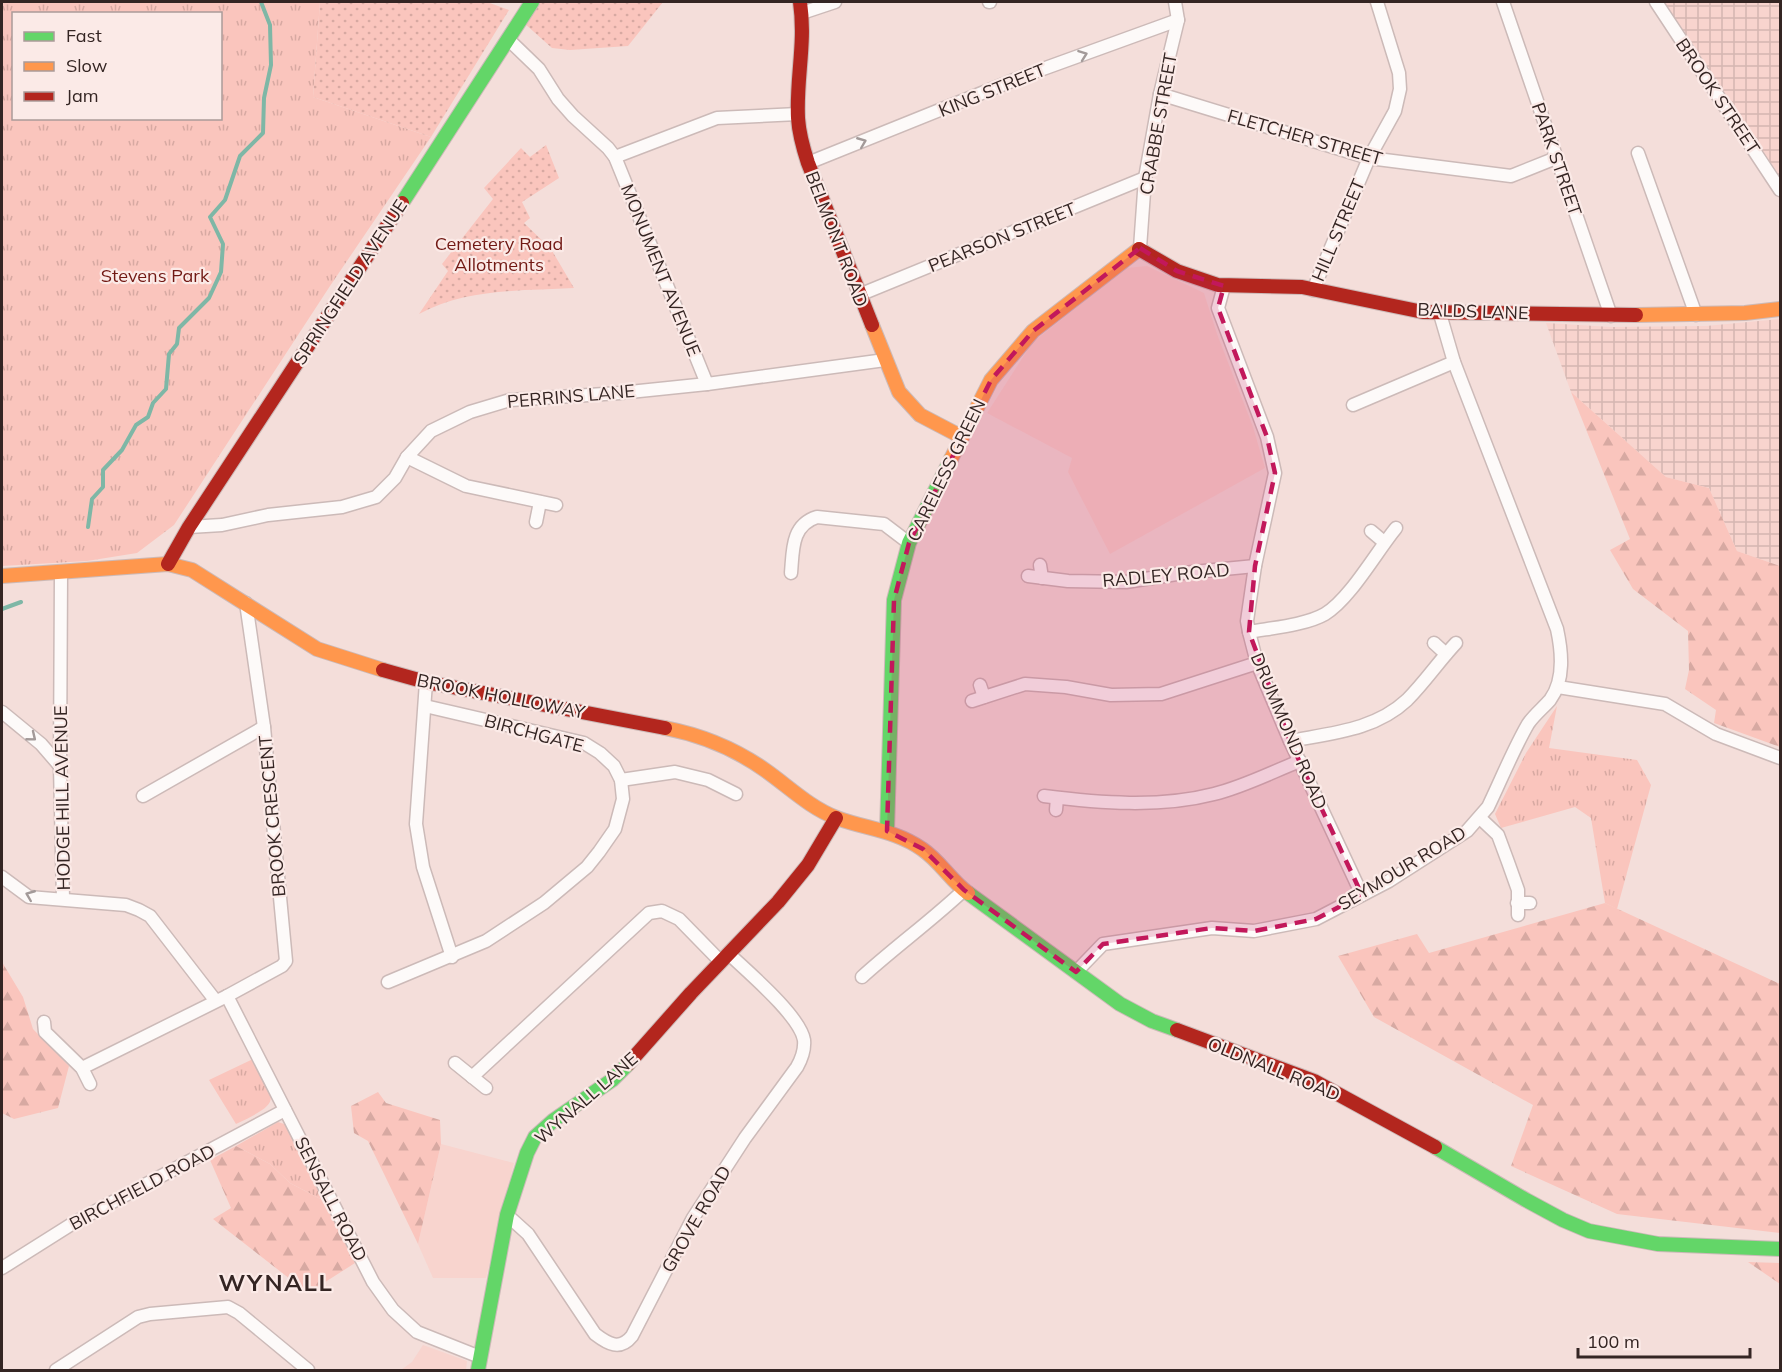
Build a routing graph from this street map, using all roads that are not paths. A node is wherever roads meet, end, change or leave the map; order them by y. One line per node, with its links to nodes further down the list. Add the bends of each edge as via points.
1 (532, 2): 9 (street, SPRINGFIELD AVENUE)
2 (835, 2): 7 (street)
3 (1175, 2): 8 (street, CRABBE STREET)
4 (1377, 2): 14 (street, HILL STREET, via 1394,51 1400,89 1395,111)
5 (1503, 2): 15 (street, PARK STREET)
6 (1656, 2): 18 (street, BROOK STREET)
7 (801, 7): 11 (street, BELMONT ROAD, via 804,50)
8 (1178, 20): 10 (street, CRABBE STREET); 16 (street, KING STREET, one-way to 8, via 1029,74)
9 (509, 40): 13 (street, MONUMENT AVENUE, via 539,69 573,116); 36 (street, SPRINGFIELD AVENUE)
10 (1160, 94): 14 (street, FLETCHER STREET); 17 (street, CRABBE STREET)
11 (798, 114): 13 (street, via 717,118); 16 (street, BELMONT ROAD)
12 (1638, 153): 25 (street)
13 (615, 157): 29 (street, MONUMENT AVENUE)
14 (1369, 158): 15 (street, FLETCHER STREET, via 1511,176); 21 (street, HILL STREET)
15 (1556, 158): 26 (street, PARK STREET)
16 (808, 163): 22 (street, BELMONT ROAD)
17 (1145, 178): 19 (street, CRABBE STREET); 22 (street, PEARSON STREET)
18 (1780, 189)
19 (1140, 248): 20 (street, BALDS LANE, via 1177,271); 31 (street, CARELESS GREEN, via 1033,331 991,380)
20 (1224, 286): 21 (street, BALDS LANE); 42 (street, DRUMMOND ROAD, via 1218,308 1267,437 1275,473)
21 (1313, 290): 24 (street, BALDS LANE)
22 (859, 295): 27 (street, BELMONT ROAD)
23 (1780, 309): 25 (street, BALDS LANE)
24 (1440, 314): 26 (street, BALDS LANE); 28 (street)
25 (1696, 315): 26 (street, BALDS LANE)
26 (1611, 316)
27 (885, 360): 29 (street, PERRINS LANE); 31 (street, BELMONT ROAD, via 899,392 914,410)
28 (1455, 362): 30 (street); 54 (street, via 1557,629 1561,656)
29 (707, 384): 32 (street, PERRINS LANE, via 497,403 431,431)
30 (1353, 405)
31 (963, 437): 40 (street, CARELESS GREEN)
32 (407, 458): 33 (street, via 466,486); 36 (street, PERRINS LANE, via 395,478 376,497 342,507)
33 (540, 502): 34 (street); 35 (street)
34 (556, 505)
35 (536, 522)
36 (189, 527): 41 (street, SPRINGFIELD AVENUE)
37 (1396, 528): 39 (street)
38 (1371, 531): 39 (street)
39 (1384, 542): 48 (street, via 1333,608 1313,619)
40 (909, 543): 44 (street, via 884,524 810,519 796,532); 69 (street, CARELESS GREEN, via 894,600)
41 (168, 564): 43 (street); 47 (street, BROOK HOLLOWAY, via 192,570)
42 (1255, 566): 46 (street, RADLEY ROAD, via 1126,582 1068,581 1041,572); 48 (street, DRUMMOND ROAD, via 1247,621)
43 (61, 573): 45 (street); 62 (street, HODGE HILL AVENUE)
44 (791, 573)
45 (2, 576)
46 (1028, 576)
47 (246, 603): 53 (street, BROOK HOLLOWAY, via 317,649); 58 (street, BROOK CRESCENT)
48 (1249, 633): 52 (street, DRUMMOND ROAD)
49 (1434, 643): 51 (street)
50 (1456, 643): 51 (street)
51 (1446, 654): 59 (street, via 1406,701 1379,720 1350,730)
52 (1257, 663): 55 (street, via 1161,694 1111,695 1025,684 982,691); 59 (street, DRUMMOND ROAD)
53 (426, 682): 56 (street); 67 (street, BROOK HOLLOWAY, via 686,732 720,743)
54 (1558, 687): 60 (street, via 1665,704 1716,734); 68 (street, SEYMOUR ROAD, via 1529,723)
55 (972, 701)
56 (425, 706): 63 (street, BIRCHGATE, via 584,743 614,766); 75 (street, via 416,824 423,867)
57 (2, 712): 62 (street, one-way to 62, via 41,744)
58 (264, 727): 65 (street, via 153,784); 80 (street, BROOK CRESCENT, via 285,961)
59 (1290, 741): 61 (street, DRUMMOND ROAD)
60 (1780, 758)
61 (1300, 761): 66 (street, via 1215,794 1169,802); 72 (street, DRUMMOND ROAD)
62 (60, 766): 73 (street, HODGE HILL AVENUE)
63 (621, 780): 64 (street, via 675,772 708,780); 75 (street, via 622,799 615,829 587,867 534,909 486,941)
64 (736, 794)
65 (143, 796)
66 (1053, 801)
67 (836, 818): 69 (street, OLDNALL ROAD); 76 (street, WYNALL LANE, via 808,865)
68 (1480, 818): 72 (street, SEYMOUR ROAD, via 1467,831); 74 (street, via 1498,836)
69 (887, 831): 71 (street, OLDNALL ROAD, via 923,849)
70 (2, 877): 73 (street, one-way to 70, via 29,897)
71 (964, 890): 77 (street, OLDNALL ROAD); 78 (street, via 891,950)
72 (1362, 895): 77 (street, SEYMOUR ROAD, via 1316,919 1254,931 1212,928 1103,944)
73 (63, 899): 80 (street, HODGE HILL AVENUE, via 126,905 150,916)
74 (1522, 907)
75 (452, 957): 79 (street)
76 (725, 958): 84 (street, GROVE ROAD, via 679,919 662,911 649,913); 88 (street, WYNALL LANE, via 612,1080 536,1137); 88 (street, GROVE ROAD, via 795,1020 804,1038 802,1057 693,1218 627,1342 614,1345 595,1334 528,1234)
77 (1076, 972): 89 (street, OLDNALL ROAD, via 1120,1004 1152,1021 1314,1081 1589,1232 1658,1244)
78 (869, 974)
79 (388, 982)
80 (221, 998): 83 (street); 87 (street, SENSALL ROAD)
81 (44, 1022): 83 (street, via 45,1032)
82 (455, 1063): 84 (street)
83 (82, 1068): 85 (street)
84 (472, 1077): 86 (street)
85 (90, 1084)
86 (486, 1088)
87 (285, 1110): 90 (street, BIRCHFIELD ROAD, via 75,1222); 91 (street, SENSALL ROAD, via 373,1282 393,1310 417,1332)
88 (507, 1215): 91 (street, WYNALL LANE)
89 (1780, 1249)
90 (2, 1268)
91 (479, 1364)
92 (56, 1371): 93 (street, via 138,1317 228,1307)
93 (308, 1371)

